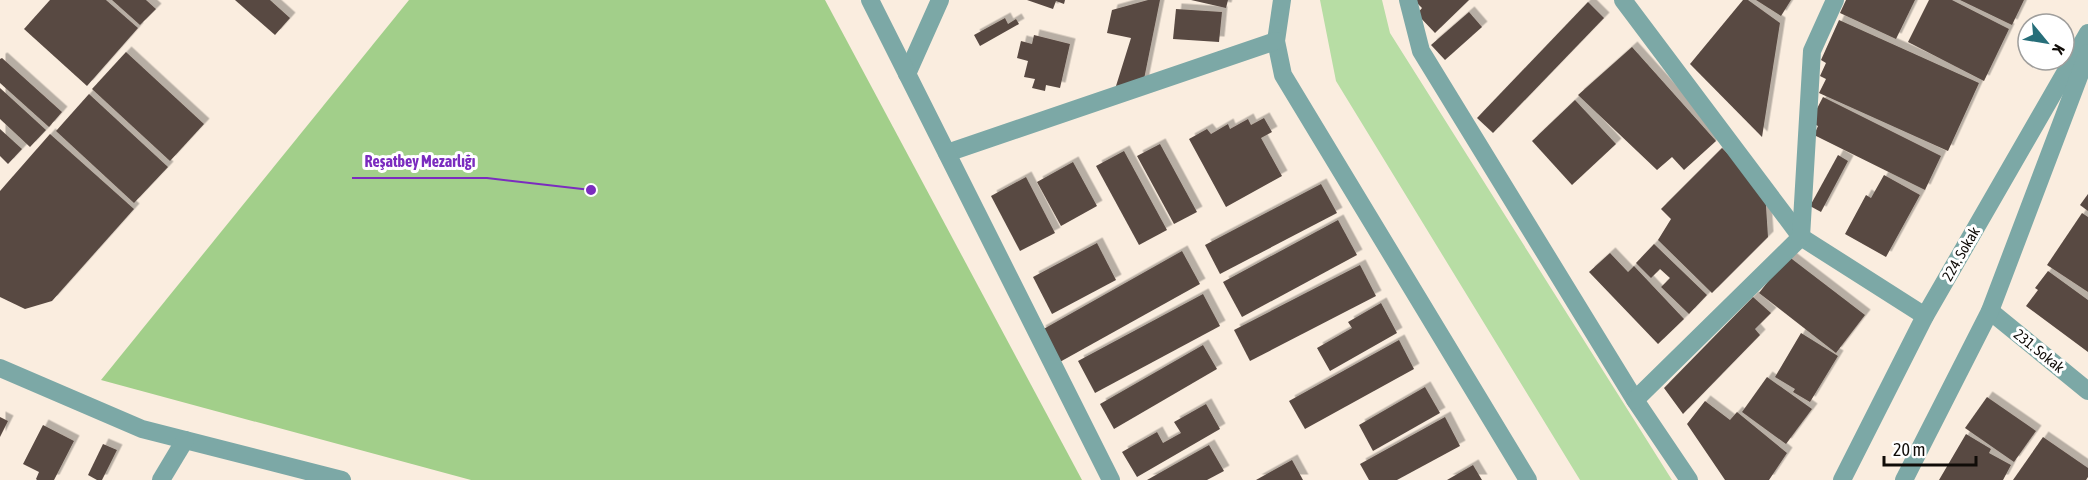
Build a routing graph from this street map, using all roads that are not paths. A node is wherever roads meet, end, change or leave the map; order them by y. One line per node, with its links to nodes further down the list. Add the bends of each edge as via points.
1 (870, 0): 10 (street)
2 (940, 0): 10 (street)
3 (1282, 0): 8 (street)
4 (1408, 0): 17 (street, via 1421,51)
5 (1623, 0): 12 (street)
6 (1835, 0): 12 (street, via 1812,51)
7 (2088, 33): 14 (street, 224. Sokak)
8 (1276, 41): 11 (street); 22 (street, via 1283,75)
9 (2088, 52): 13 (street)
10 (907, 74): 11 (street)
11 (947, 153): 21 (street)
12 (1802, 237): 14 (street); 17 (street)
13 (1990, 311): 16 (street, 231. Sokak); 25 (street)
14 (1925, 316): 24 (street, 224. Sokak)
15 (0, 368): 18 (street, via 142,429)
16 (2088, 391)
17 (1635, 400): 23 (street)
18 (185, 440): 19 (street); 20 (street)
19 (161, 480)
20 (342, 480)
21 (1110, 480)
22 (1528, 480)
23 (1689, 480)
24 (1842, 480)
25 (1904, 480)

